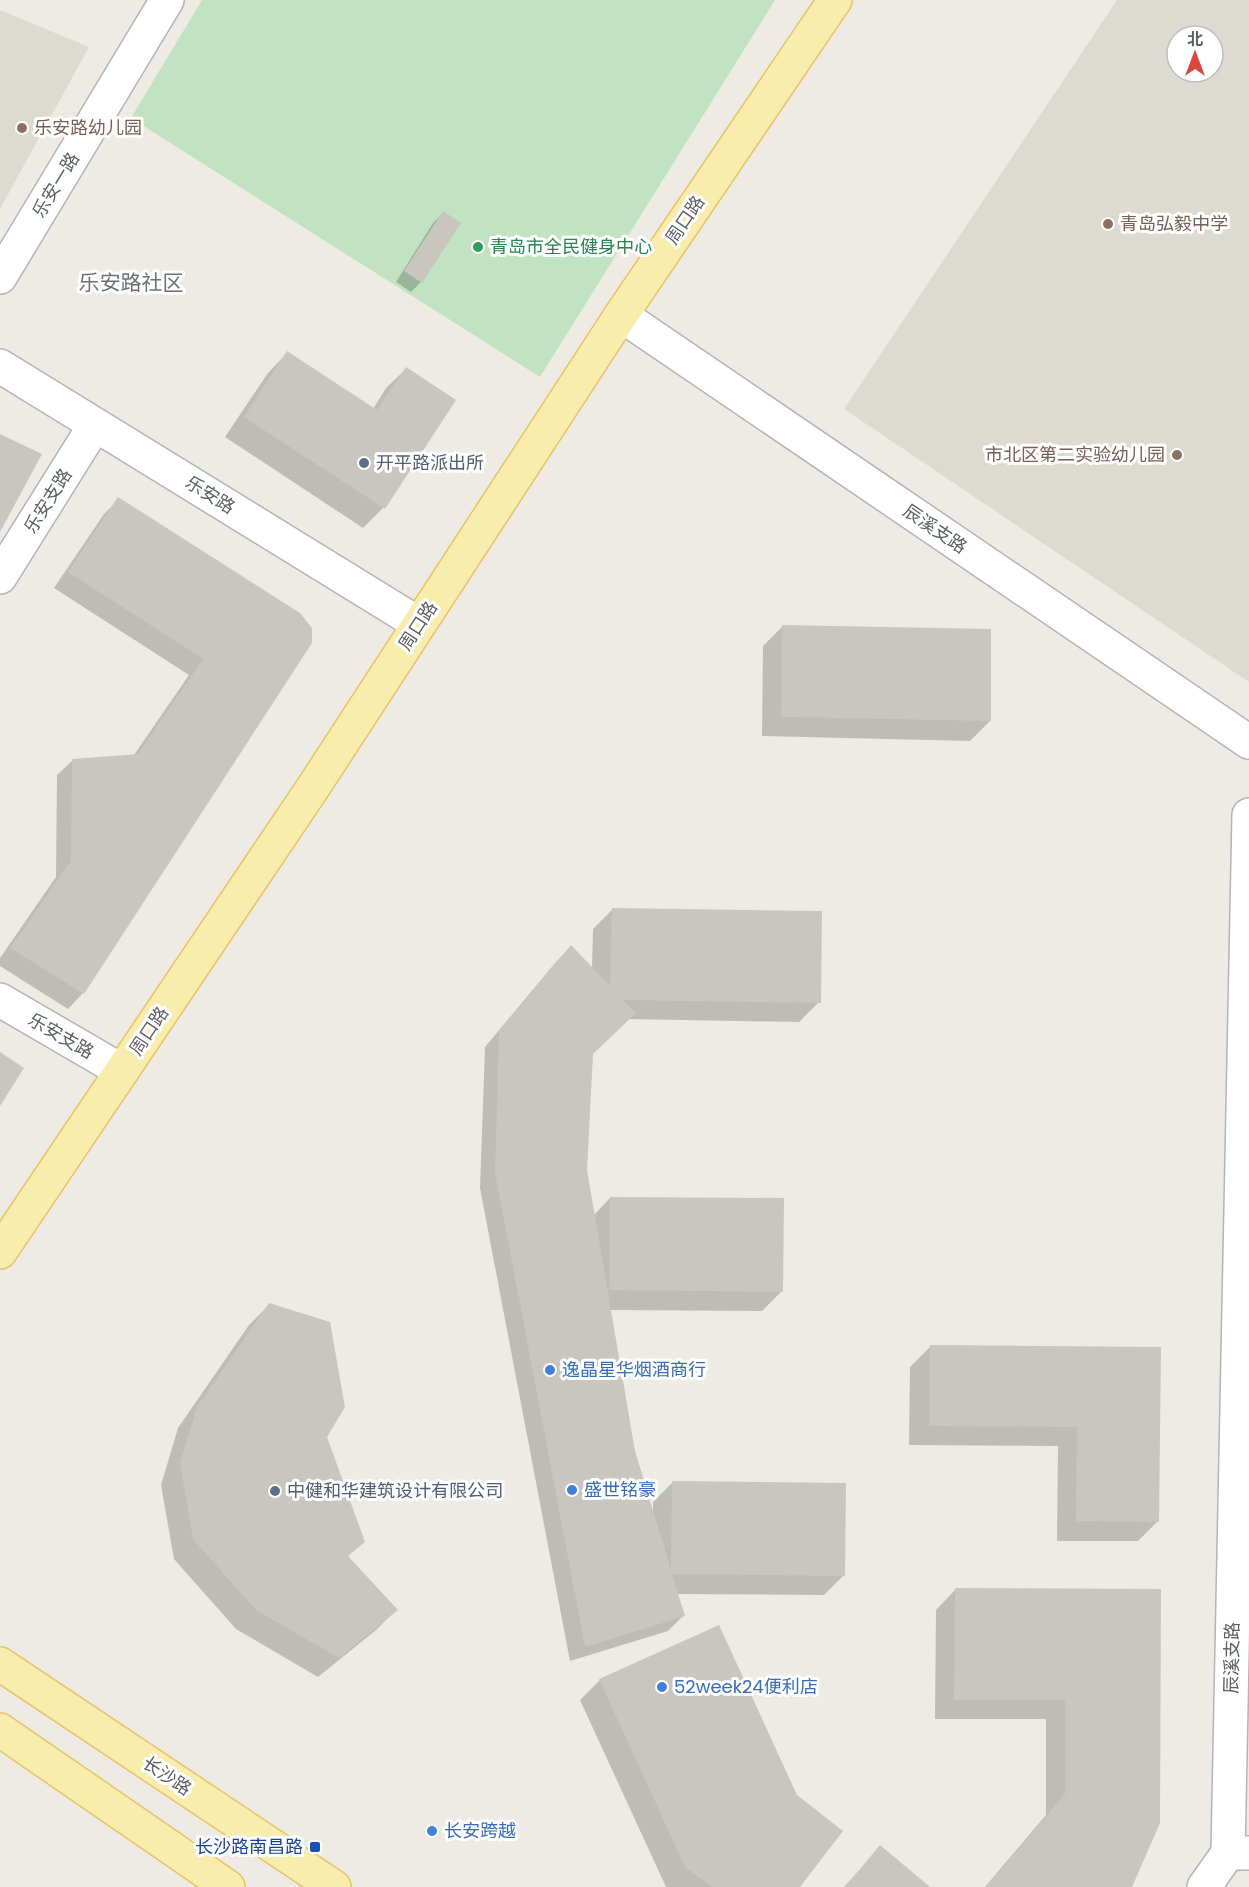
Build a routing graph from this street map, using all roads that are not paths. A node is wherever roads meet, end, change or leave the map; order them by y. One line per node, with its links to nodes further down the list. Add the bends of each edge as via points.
1 (167, 0): 3 (street, 乐安一路)
2 (835, 0): 4 (main road, 周口路)
3 (0, 277)
4 (621, 315): 8 (main road, 周口路); 9 (street, 辰溪支路)
5 (0, 366): 6 (street, 乐安路)
6 (95, 424): 7 (street, 乐安支路); 8 (street, 乐安路)
7 (0, 577)
8 (419, 624): 12 (main road, 周口路)
9 (1249, 742)
10 (1249, 815): 16 (street, 辰溪支路)
11 (0, 1000): 12 (street, 乐安支路)
12 (122, 1071): 13 (main road, 周口路)
13 (0, 1252)
14 (0, 1665): 18 (main road, 长沙路)
15 (0, 1730): 17 (main road)
16 (1239, 1853): 19 (street)
17 (228, 1887)
18 (334, 1887)
19 (1204, 1887)

